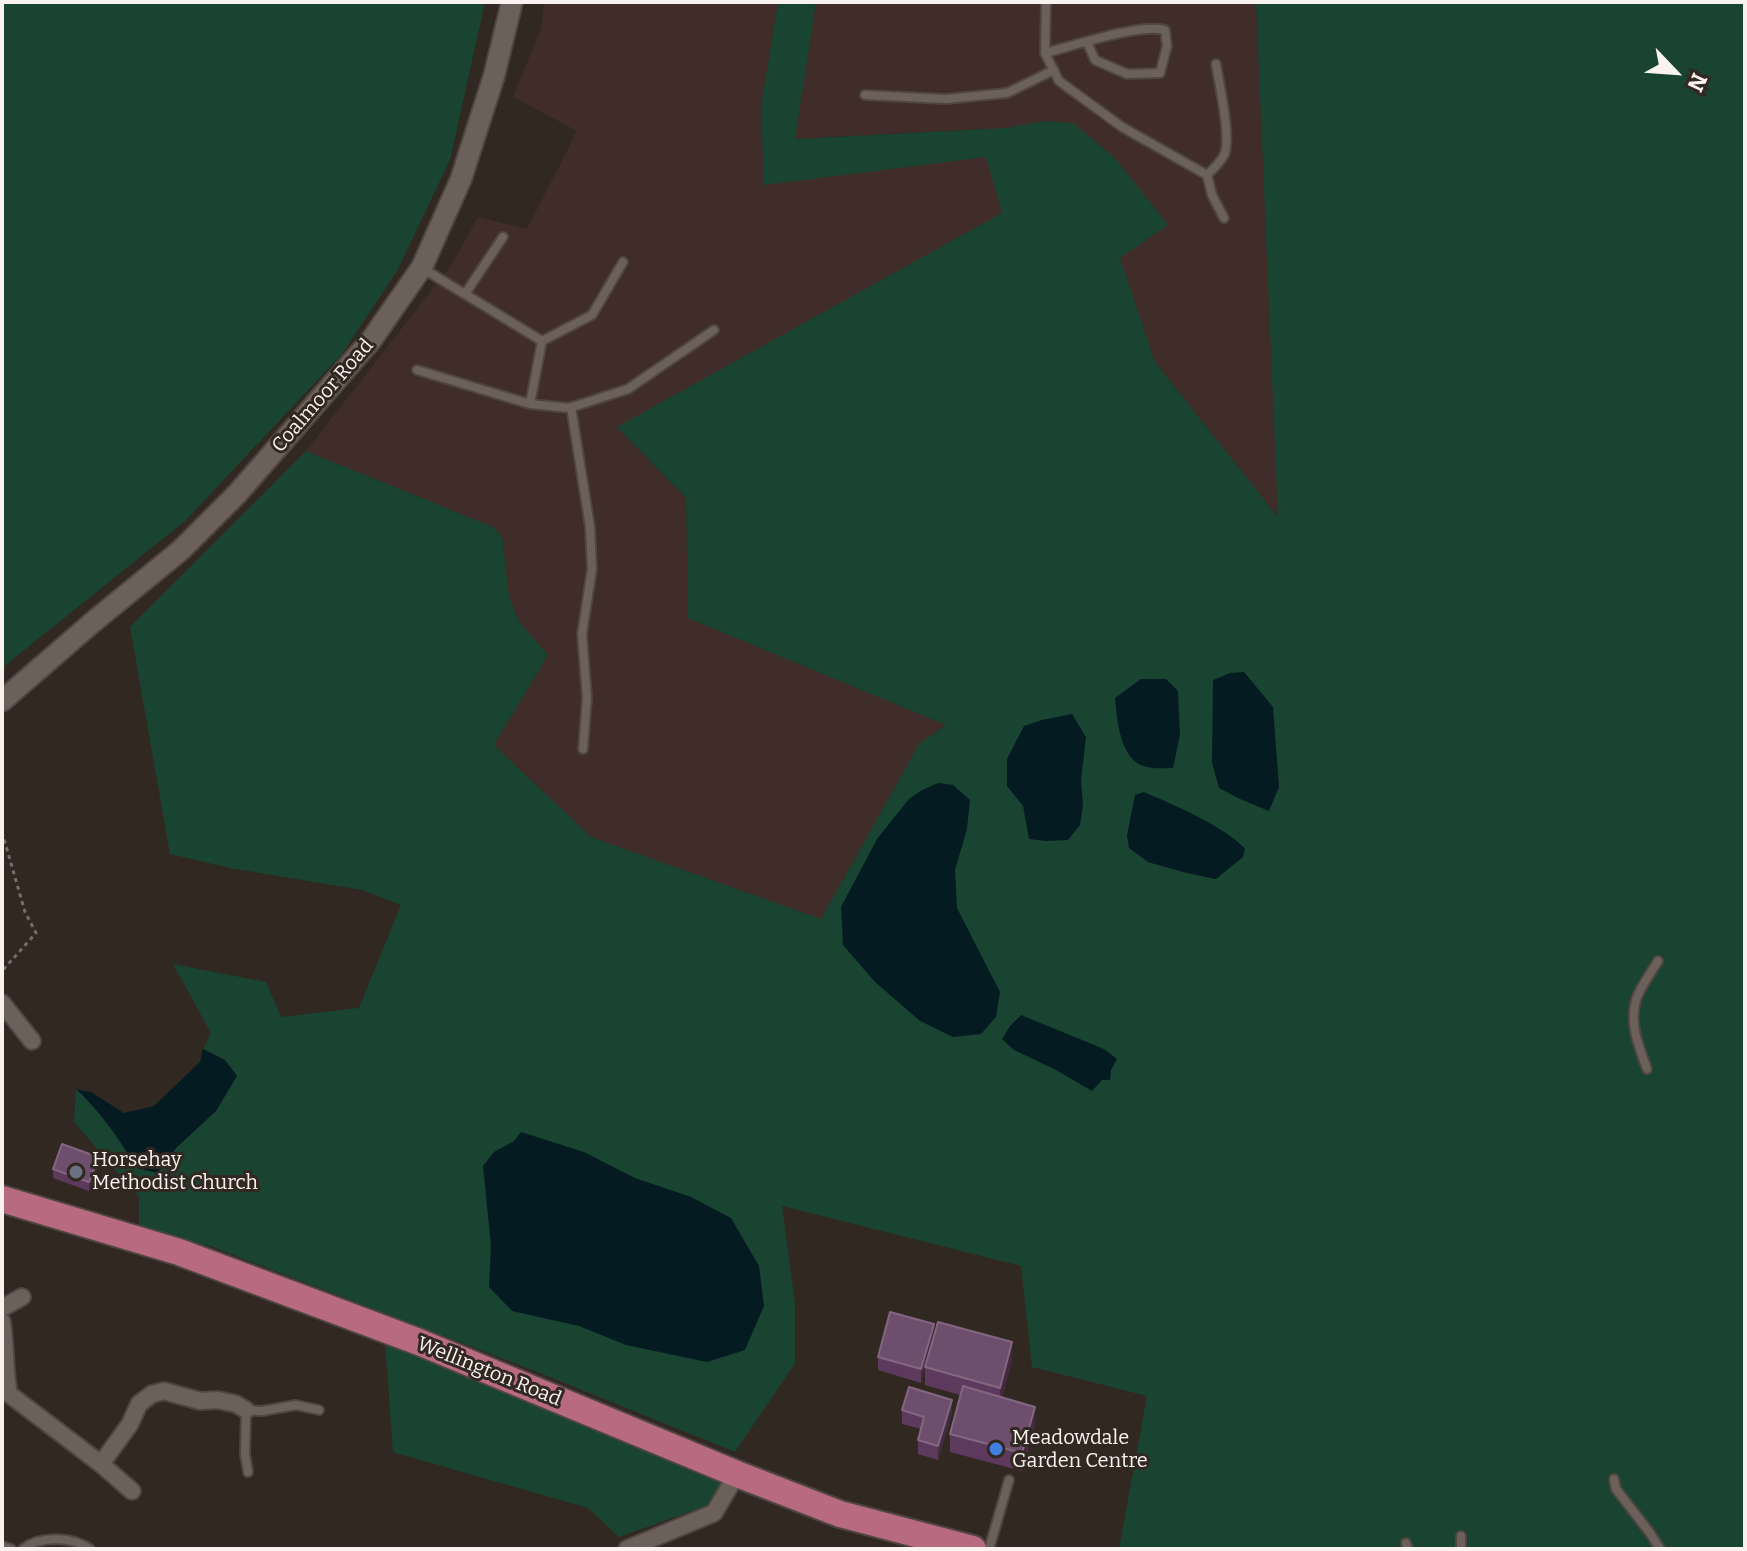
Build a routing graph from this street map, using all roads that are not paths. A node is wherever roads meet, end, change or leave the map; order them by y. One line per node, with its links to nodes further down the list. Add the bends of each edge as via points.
1 (512, 2): 12 (street, Coalmoor Road, via 461,179)
2 (1046, 2): 4 (lane)
3 (1087, 42): 3 (lane, via 1156,27 1165,30 1167,46 1160,73 1127,74 1095,60); 4 (lane)
4 (1045, 53): 6 (lane)
5 (1216, 64): 8 (lane, via 1226,147)
6 (1054, 70): 7 (lane, via 1007,93 946,99); 8 (lane, via 1059,81 1122,127)
7 (865, 95)
8 (1207, 175): 9 (lane)
9 (1224, 218)
10 (503, 237): 13 (lane)
11 (623, 262): 15 (lane, via 592,315)
12 (422, 267): 13 (lane); 19 (street, Coalmoor Road, via 372,339 237,494 181,550)
13 (465, 294): 15 (lane)
14 (714, 330): 18 (lane, via 628,389)
15 (542, 341): 17 (lane)
16 (417, 370): 17 (lane)
17 (530, 404): 18 (lane)
18 (571, 407): 20 (lane, via 592,569 582,634 587,698)
19 (2, 701)
20 (583, 749)
21 (1658, 961): 24 (lane, via 1636,999 1633,1021)
22 (2, 1003): 23 (street)
23 (32, 1041)
24 (1647, 1069)
25 (2, 1199): 33 (main road, Wellington Road, via 179,1252 419,1342)
26 (22, 1297): 27 (street)
27 (2, 1308)
28 (2, 1322): 31 (street, via 9,1394)
29 (246, 1410): 30 (lane, via 296,1405); 31 (street, via 218,1400 164,1391 152,1394 139,1404); 32 (lane)
30 (319, 1410)
31 (101, 1464): 36 (street)
32 (248, 1472)
33 (737, 1474): 42 (street, via 714,1513); 43 (main road, Wellington Road, via 840,1514)
34 (1614, 1479): 46 (lane)
35 (1009, 1480): 44 (lane)
36 (132, 1491)
37 (1461, 1536): 45 (lane)
38 (2, 1546): 39 (lane)
39 (11, 1549)
40 (23, 1549): 41 (lane, via 48,1540)
41 (90, 1549)
42 (627, 1549)
43 (973, 1549)
44 (989, 1549)
45 (1461, 1549)
46 (1660, 1549)

